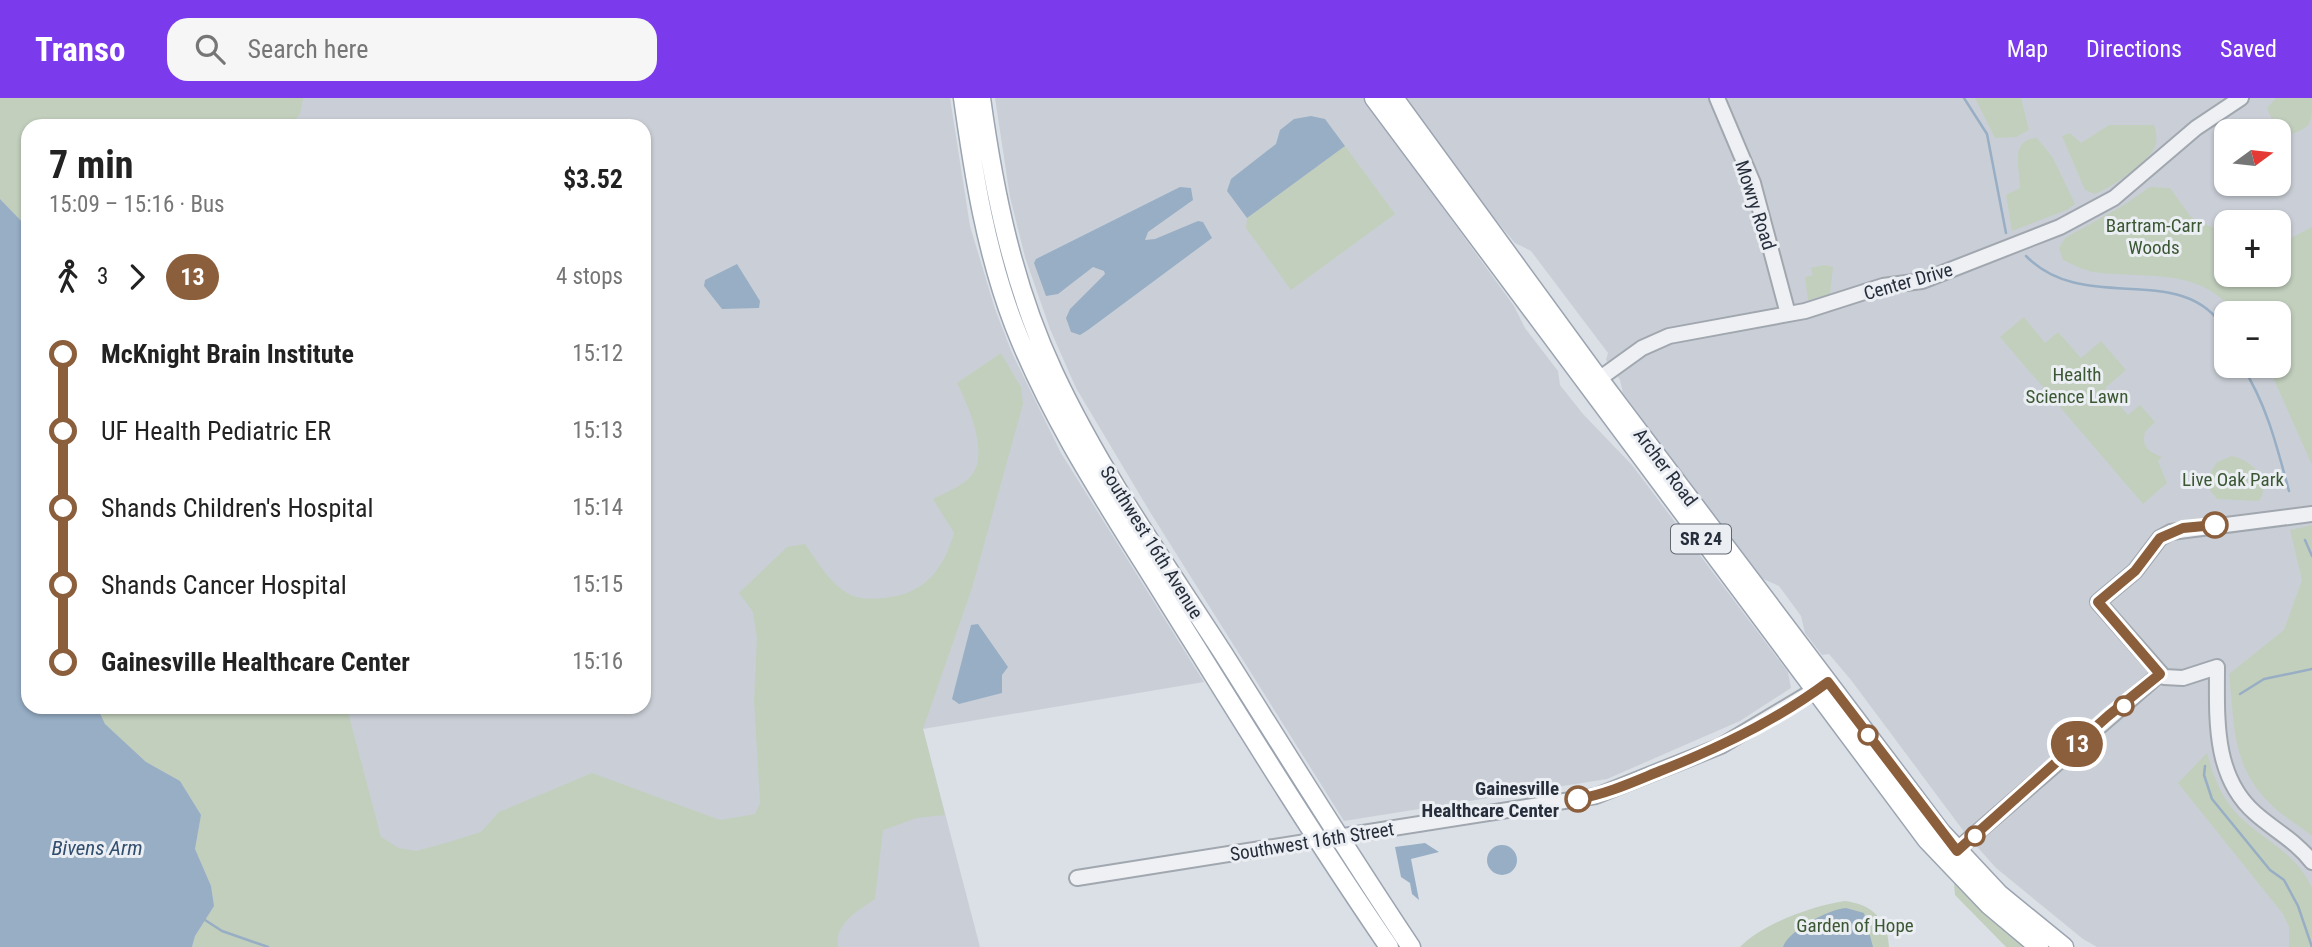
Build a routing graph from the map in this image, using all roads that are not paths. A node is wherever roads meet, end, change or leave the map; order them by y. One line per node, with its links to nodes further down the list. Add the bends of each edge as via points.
1 (963, 98): 13 (main road, Southwest 16th Avenue, via 976,192 992,258 1040,385 1090,476)
2 (981, 98): 12 (main road, Southwest 16th Avenue, via 1010,253 1053,370 1099,457)
3 (1374, 98): 8 (main road, Archer Road / SR 24)
4 (1394, 98): 8 (main road, Archer Road / SR 24)
5 (1717, 98): 7 (street, Mowry Road, via 1753,183)
6 (2241, 98): 7 (street, Center Drive, via 2196,128 2114,198 2072,222 1922,281 1883,286)
7 (1788, 314): 8 (street, Center Drive, via 1669,336 1642,348)
8 (1593, 383): 11 (main road, Archer Road / SR 24)
9 (2312, 514): 10 (street, via 2171,532 2098,602)
10 (2160, 674): 14 (street); 15 (street, via 2183,678 2217,667 2217,730 2228,777 2253,812)
11 (1822, 687): 12 (street, Southwest 16th Street, via 1721,746 1611,791); 14 (main road, Archer Road / SR 24)
12 (1339, 837): 13 (street, Southwest 16th Street); 17 (main road, Southwest 16th Avenue)
13 (1316, 841): 16 (street, Southwest 16th Street); 18 (main road, Southwest 16th Avenue)
14 (1950, 856): 19 (main road, Archer Road / SR 24, via 1989,905); 20 (main road, Archer Road / SR 24)
15 (2312, 862)
16 (1077, 878)
17 (1410, 945): 18 (street)
18 (1390, 947)
19 (2039, 947)
20 (2064, 947)

